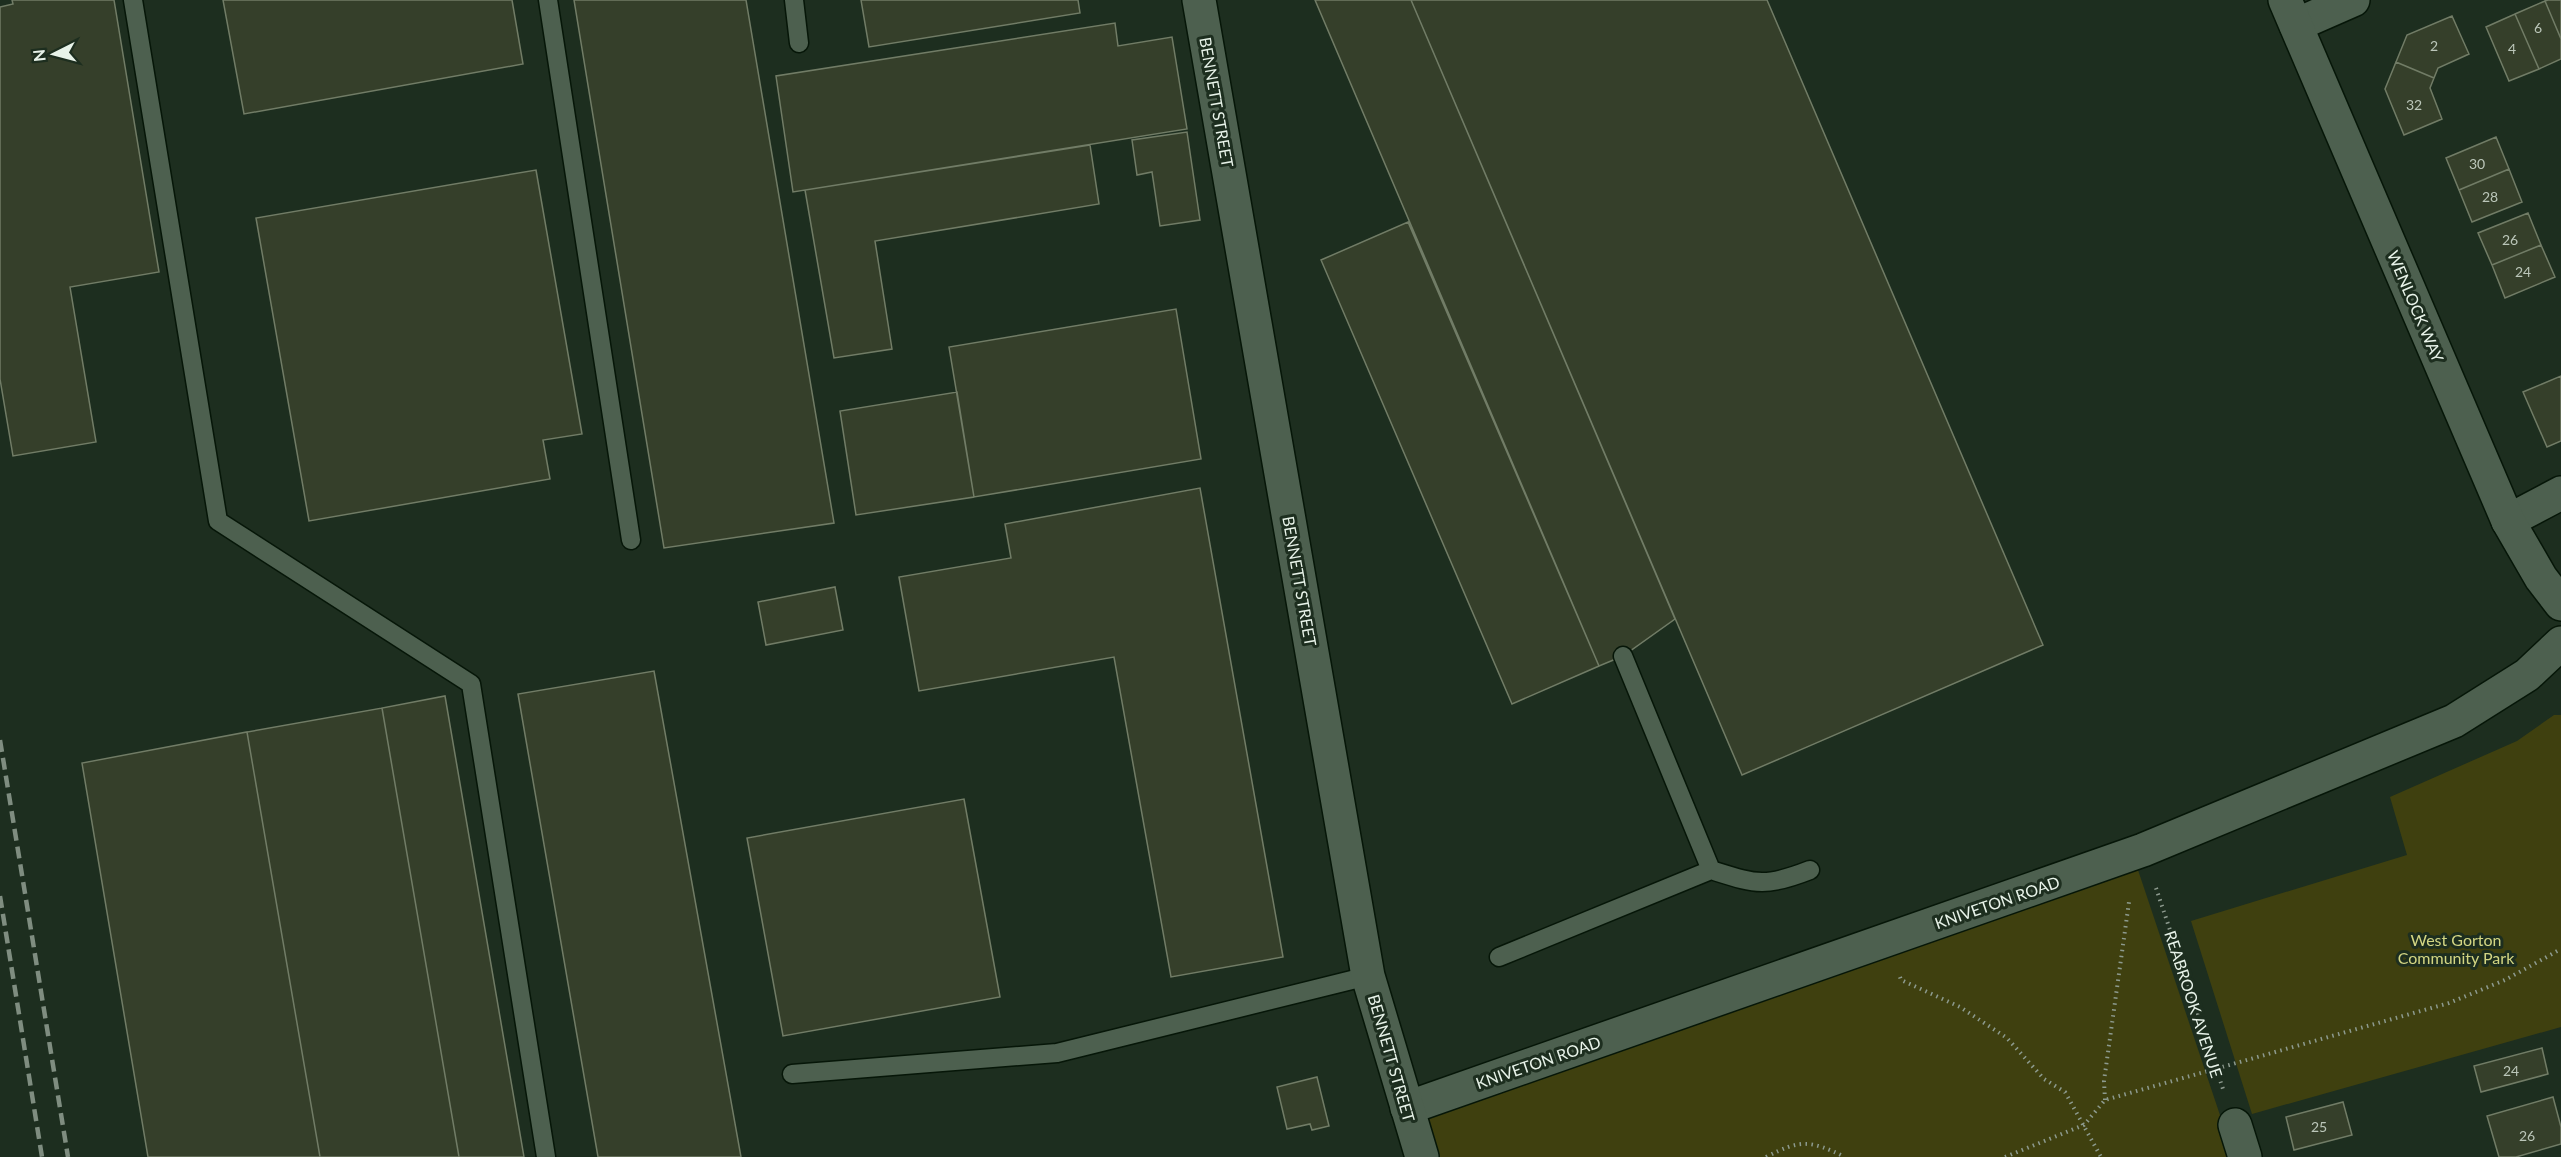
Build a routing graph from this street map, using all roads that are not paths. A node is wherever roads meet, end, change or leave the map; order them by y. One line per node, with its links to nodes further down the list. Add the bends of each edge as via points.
1 (133, 0): 21 (lane, via 218,521 471,684)
2 (548, 0): 10 (lane)
3 (794, 0): 7 (lane)
4 (1199, 0): 17 (street, BENNETT STREET)
5 (2353, 0): 6 (street)
6 (2291, 12): 9 (street, WENLOCK WAY)
7 (799, 43)
8 (2561, 493): 9 (street)
9 (2508, 521): 11 (street, WENLOCK WAY)
10 (631, 540)
11 (2561, 604)
12 (2561, 642): 19 (street, KNIVETON ROAD, via 2527,675 2454,721 2143,850)
13 (1623, 656): 14 (lane)
14 (1711, 870): 15 (lane, via 1754,883 1780,882); 16 (lane)
15 (1810, 870)
16 (1499, 957)
17 (1368, 976): 18 (lane, via 1057,1053); 19 (street, BENNETT STREET)
18 (792, 1074)
19 (1407, 1108): 22 (street, BENNETT STREET)
20 (2235, 1125): 23 (street)
21 (546, 1157)
22 (1422, 1157)
23 (2245, 1157)

